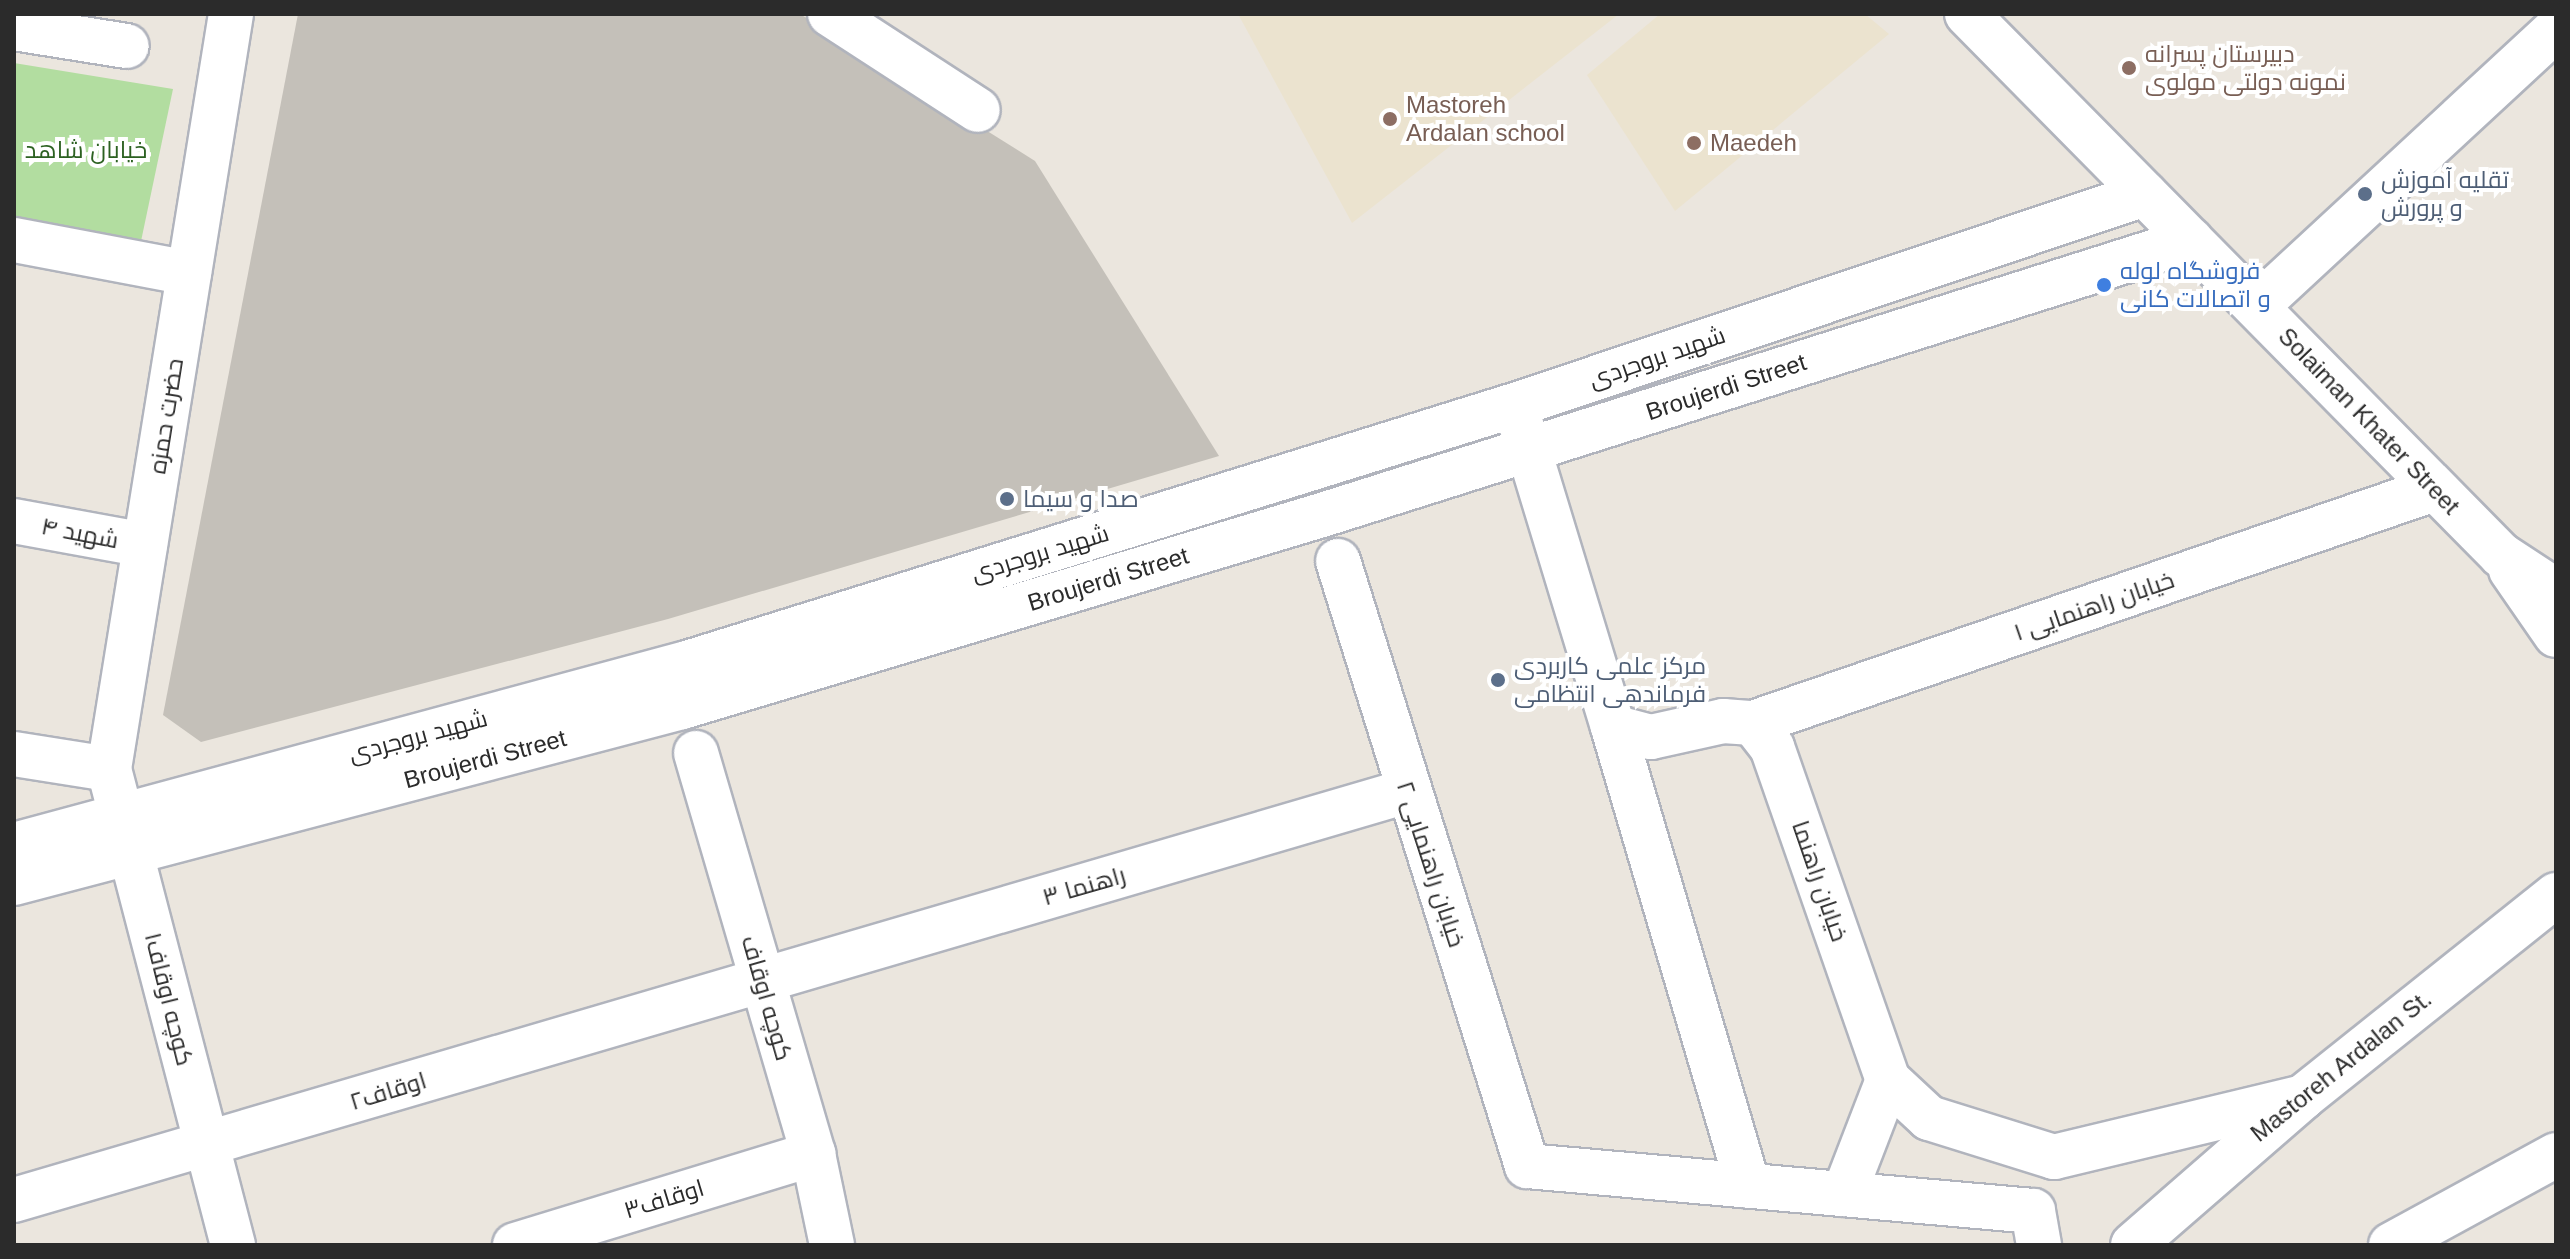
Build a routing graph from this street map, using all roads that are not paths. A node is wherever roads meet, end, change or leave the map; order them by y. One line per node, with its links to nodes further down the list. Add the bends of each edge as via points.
1 (231, 14): 11 (street, حضرت حمزه)
2 (830, 14): 7 (street)
3 (1967, 14): 8 (street, Solaiman Khater Street)
4 (14, 28): 6 (street)
5 (2556, 29): 12 (street)
6 (127, 46)
7 (978, 110)
8 (2145, 194): 10 (street, Solaiman Khater Street); 13 (street, شهید بروجردی)
9 (14, 240): 11 (street)
10 (2191, 240): 12 (street, Solaiman Khater Street); 14 (street, Broujerdi Street)
11 (189, 273): 17 (street, حضرت حمزه)
12 (2257, 306): 15 (street, Solaiman Khater Street)
13 (1515, 405): 14 (street); 28 (street, شهید بروجردی)
14 (1529, 449): 23 (street); 28 (street, Broujerdi Street, via 682,707)
15 (2434, 489): 18 (street, Solaiman Khater Street); 22 (street, خیابان راهنمایی ۱)
16 (14, 521): 17 (street, شهید ۴)
17 (145, 545): 26 (street, حضرت حمزه)
18 (2501, 555): 20 (street); 21 (street)
19 (1338, 561): 27 (street, خیابان راهنمایی ۲)
20 (2556, 591)
21 (2556, 635)
22 (1753, 723): 23 (street, via 1723,721 1651,737); 33 (street, خیابان راهنما, via 1772,747)
23 (1613, 727): 38 (street)
24 (696, 753): 32 (street, کوچه اوقاف)
25 (14, 754): 26 (street)
26 (109, 769): 28 (street, حضرت حمزه)
27 (1407, 791): 32 (street, راهنما ۳); 38 (street, خیابان راهنمایی ۲, via 1527,1166)
28 (126, 835): 29 (street, شهید بروجردی); 30 (street, Broujerdi Street); 35 (street, کوچه اوقاف۱)
29 (14, 845)
30 (14, 883)
31 (2556, 895): 34 (street, Mastoreh Ardalan St.)
32 (762, 980): 35 (street, اوقاف۲); 36 (street, کوچه اوقاف)
33 (1888, 1080): 34 (street, خیابان راهنما, via 1929,1118 2054,1157); 39 (street)
34 (2303, 1097): 45 (street, Mastoreh Ardalan St.)
35 (207, 1145): 40 (street, اوقاف۲); 41 (street, کوچه اوقاف۱)
36 (813, 1154): 42 (street, اوقاف۳); 43 (street, کوچه اوقاف)
37 (2556, 1155): 46 (street)
38 (1748, 1186): 39 (street)
39 (1844, 1194): 44 (street, via 2033,1211)
40 (14, 1200)
41 (233, 1245)
42 (515, 1245)
43 (832, 1245)
44 (2039, 1245)
45 (2133, 1245)
46 (2391, 1245)

